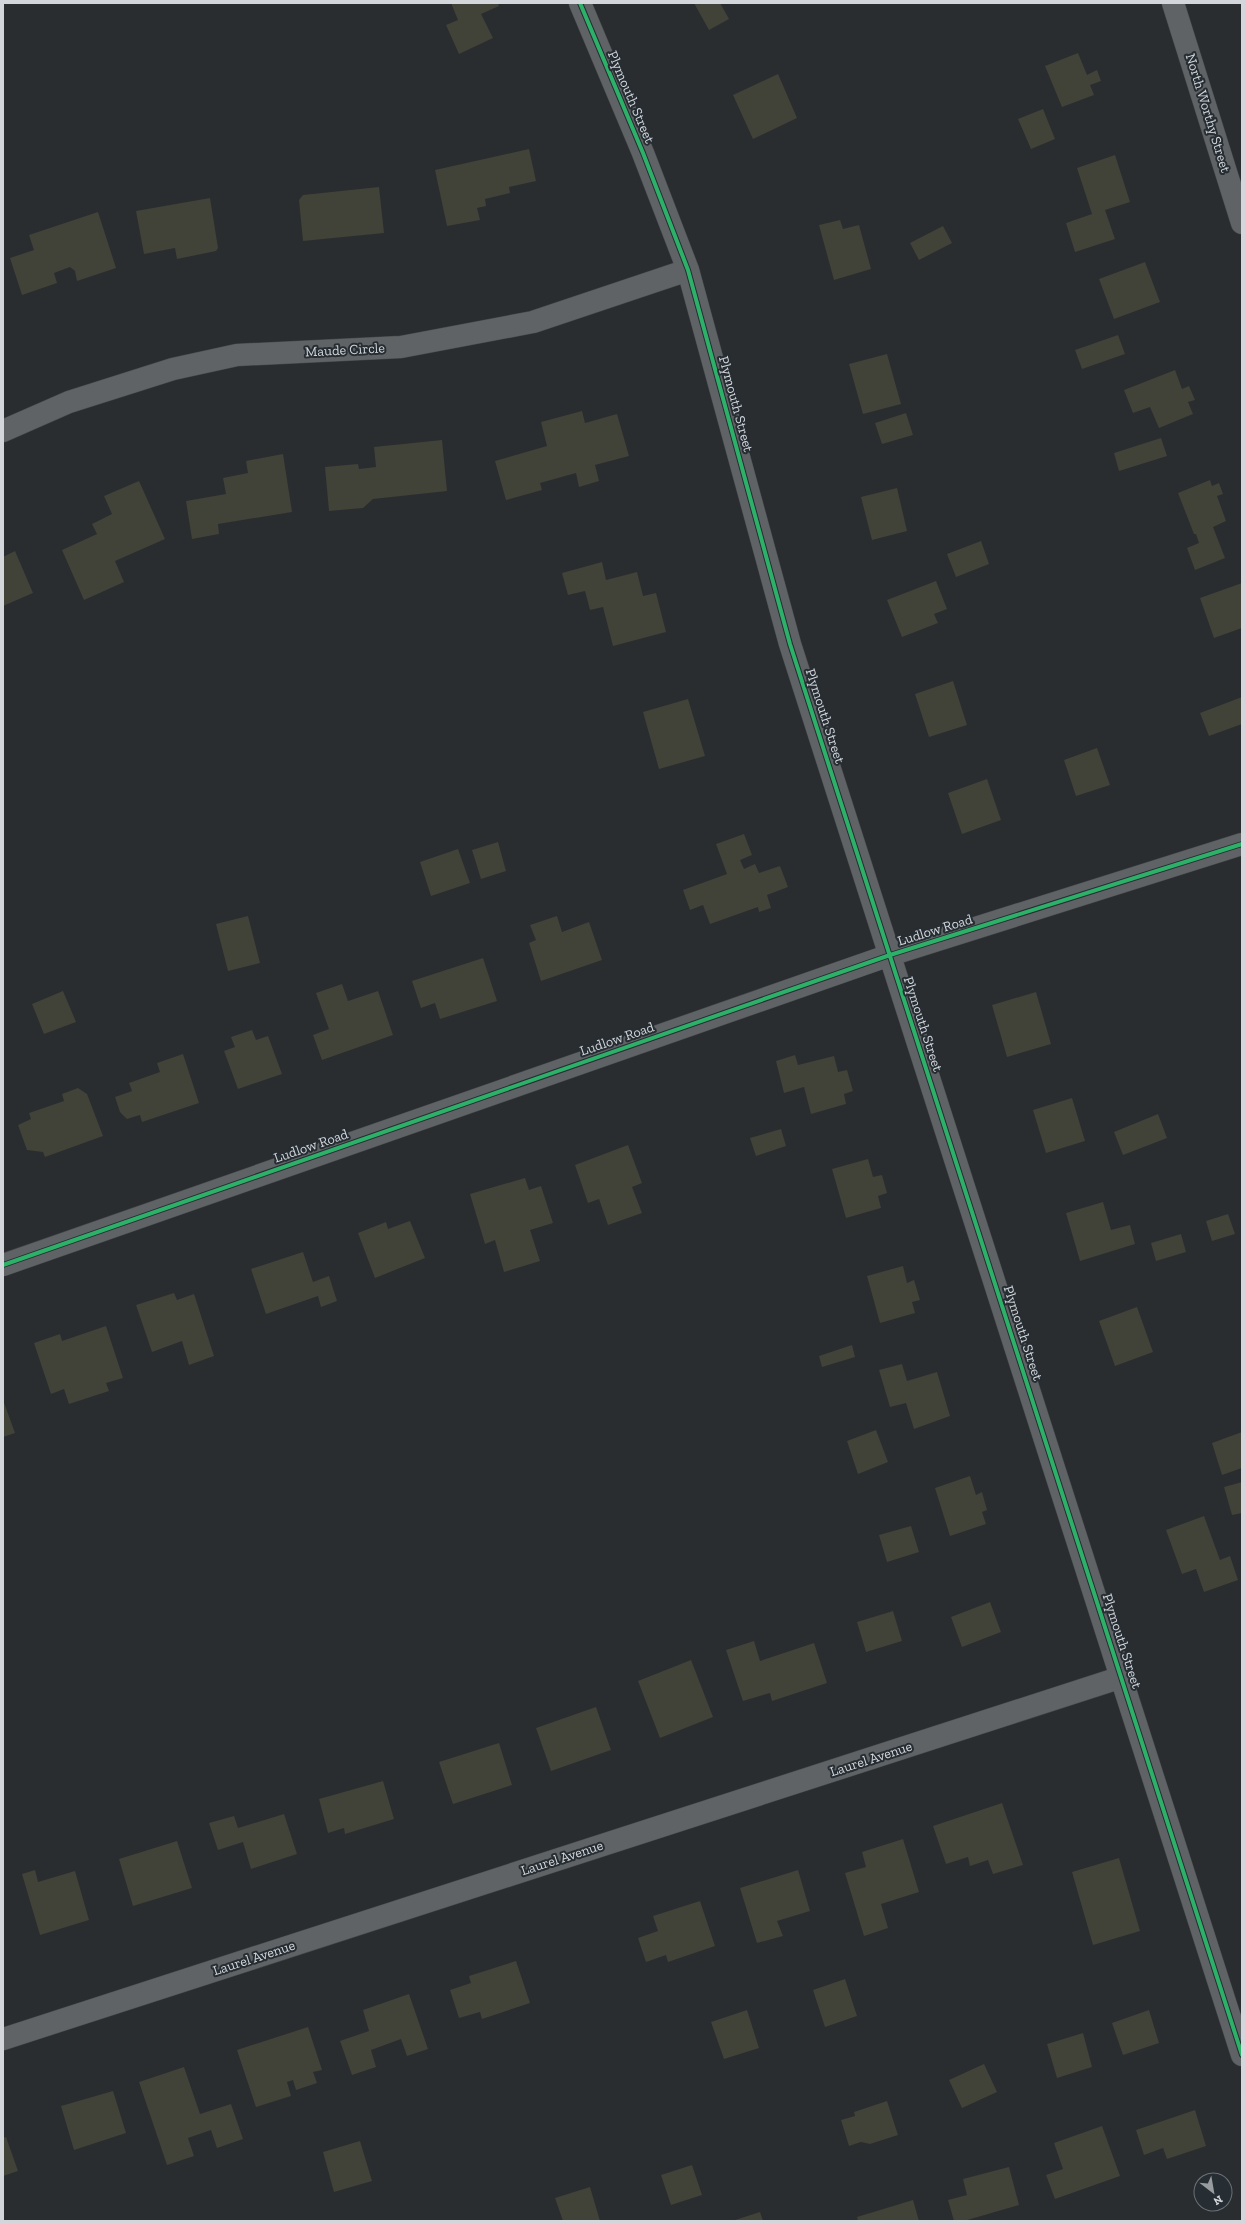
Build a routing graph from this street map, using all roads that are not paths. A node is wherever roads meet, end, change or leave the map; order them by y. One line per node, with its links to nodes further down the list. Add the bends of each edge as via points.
1 (580, 3): 4 (street, Plymouth Street, via 643,153)
2 (1173, 3): 3 (street, North Worthy Street)
3 (1242, 224)
4 (688, 270): 5 (street, Maude Circle, via 533,322 401,347 237,355 173,369 69,402); 7 (street, Plymouth Street, via 790,644)
5 (3, 431)
6 (1242, 844): 7 (street, Ludlow Road)
7 (890, 955): 8 (street, Ludlow Road); 9 (street, Plymouth Street)
8 (3, 1265)
9 (1122, 1677): 10 (street, Laurel Avenue); 11 (street, Plymouth Street)
10 (3, 2039)
11 (1242, 2055)

